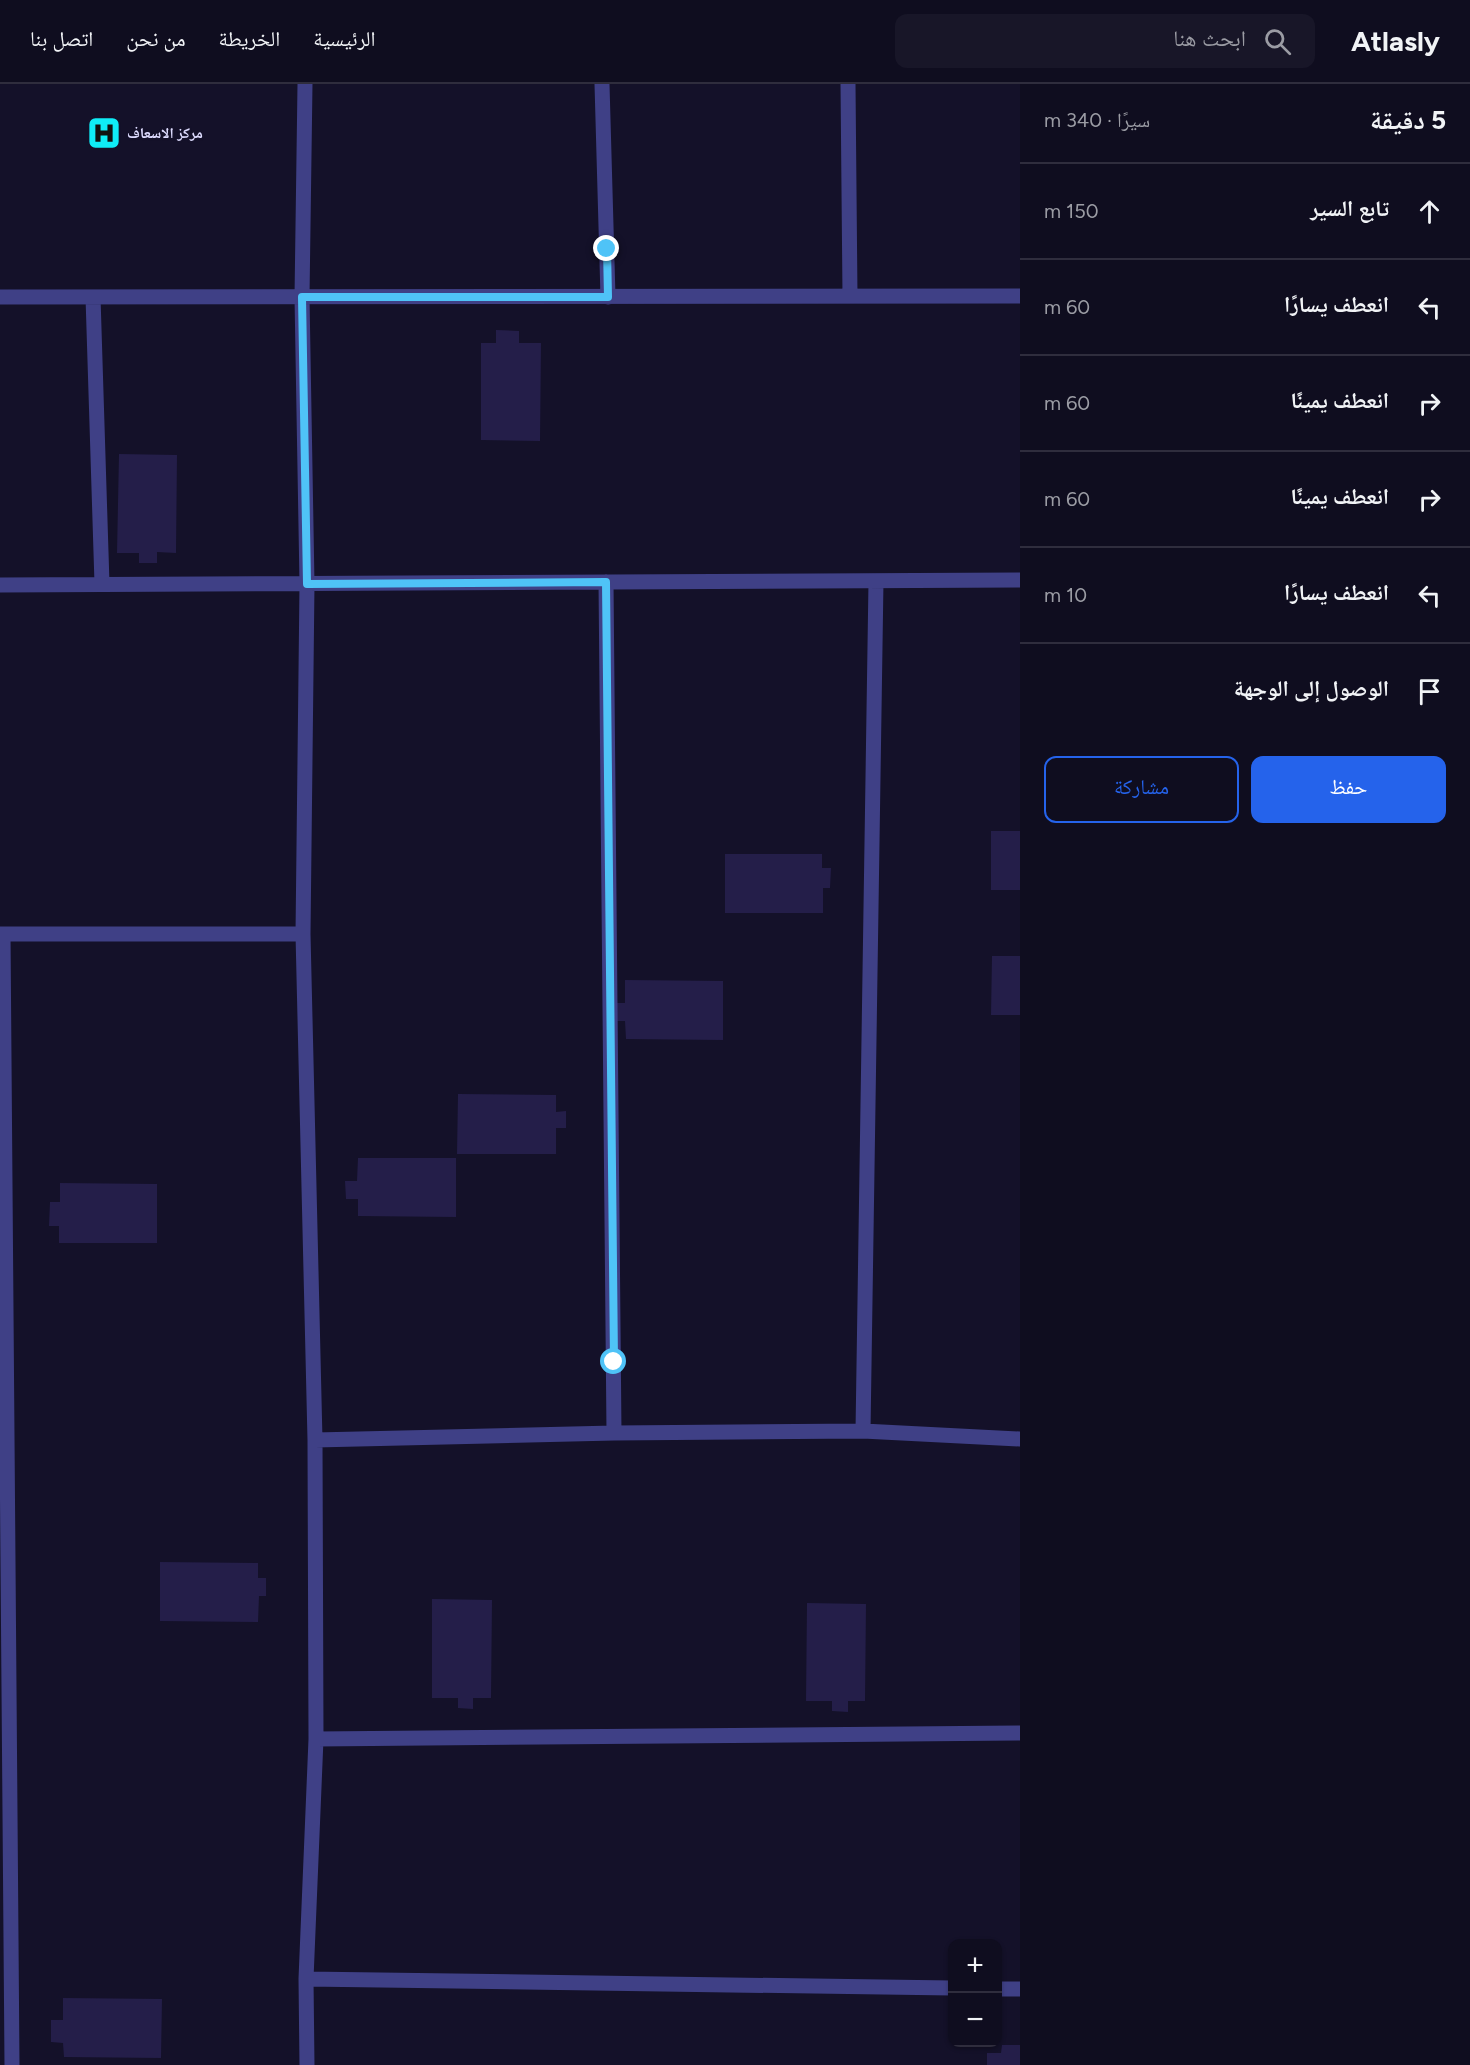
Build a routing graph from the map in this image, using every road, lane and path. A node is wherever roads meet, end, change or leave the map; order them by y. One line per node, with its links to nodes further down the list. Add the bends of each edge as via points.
1 (305, 84): 8 (street)
2 (602, 84): 9 (street)
3 (848, 84): 4 (street)
4 (850, 296): 5 (street); 9 (street)
5 (1020, 296)
6 (0, 297): 7 (street)
7 (93, 297): 8 (street); 13 (street)
8 (302, 297): 9 (street); 14 (street)
9 (608, 297)
10 (1020, 580): 11 (street)
11 (876, 581): 12 (street); 18 (street)
12 (606, 582): 14 (street); 19 (street)
13 (102, 584): 14 (street); 15 (street)
14 (307, 584): 17 (street)
15 (0, 585)
16 (2, 934): 17 (street); 28 (street)
17 (303, 934): 21 (street)
18 (863, 1431): 19 (street); 20 (street)
19 (614, 1432): 21 (street)
20 (1020, 1439)
21 (315, 1440): 23 (street)
22 (1020, 1733): 23 (street)
23 (316, 1738): 24 (street)
24 (306, 1979): 25 (street); 29 (street)
25 (948, 1988)
26 (1002, 1989): 27 (street)
27 (1020, 1989)
28 (12, 2065)
29 (307, 2065)

